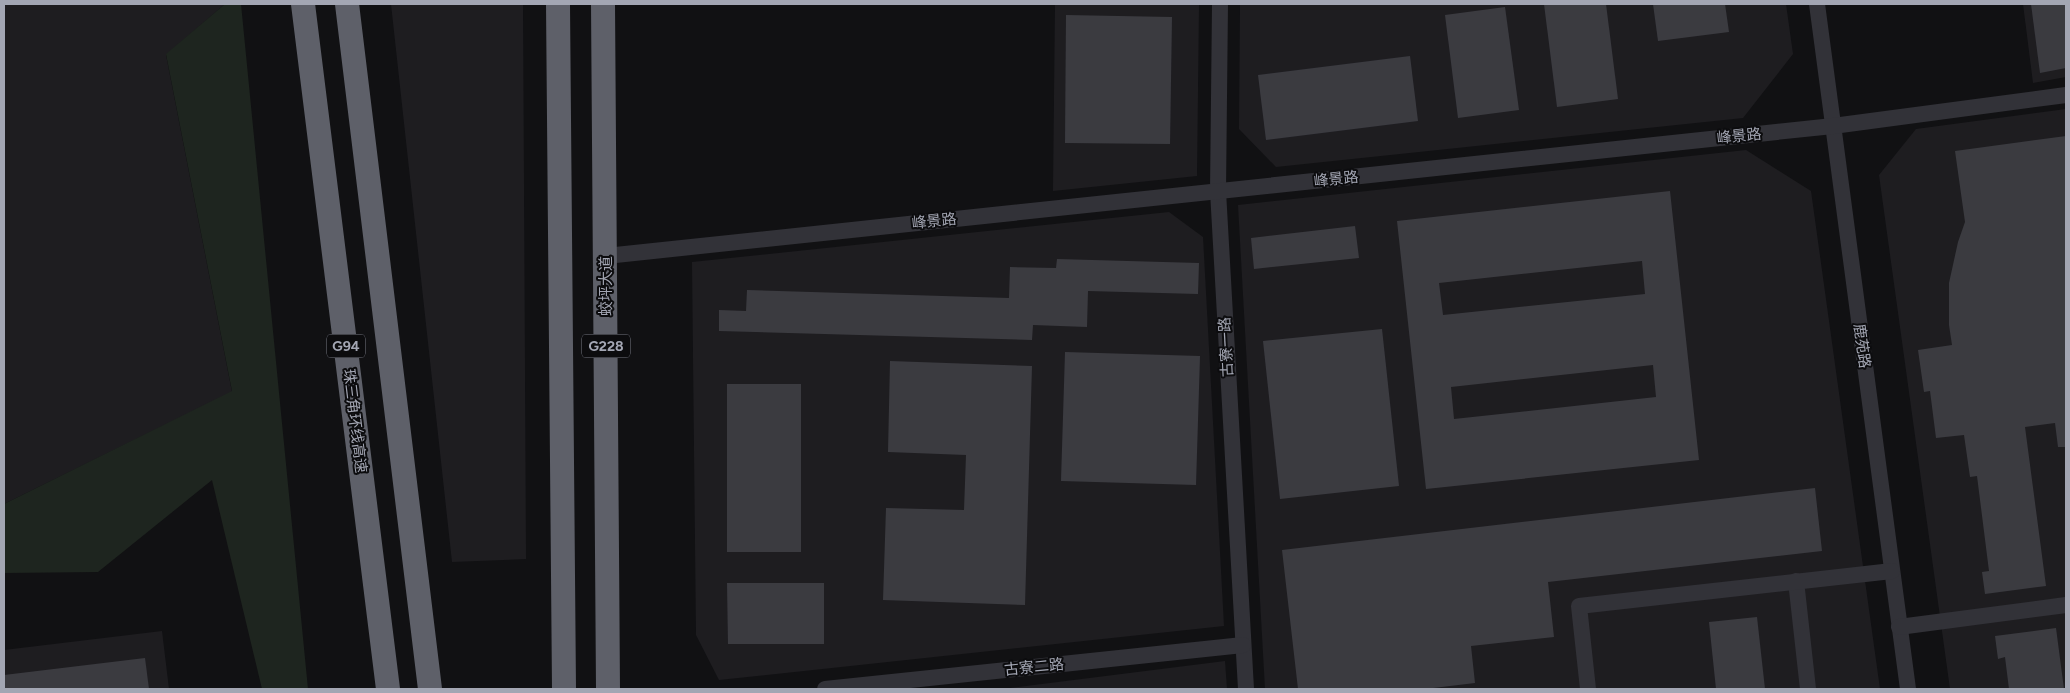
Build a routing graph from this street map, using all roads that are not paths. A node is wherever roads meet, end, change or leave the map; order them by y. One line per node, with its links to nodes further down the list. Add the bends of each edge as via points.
1 (303, 4): 16 (highway, 珠三角环线高速 / G94)
2 (347, 4): 17 (highway, G94)
3 (558, 4): 18 (highway, G228)
4 (603, 4): 10 (highway, 蛟坪大道 / G228)
5 (1220, 4): 9 (street, 古寮一路)
6 (1816, 4): 8 (street, 鹿苑路)
7 (2066, 95): 8 (street, 峰景路)
8 (1833, 126): 9 (street, 峰景路); 11 (street, 鹿苑路)
9 (1218, 191): 10 (street, 峰景路); 15 (street, 古寮一路)
10 (606, 256): 19 (highway, 蛟坪大道 / G228)
11 (1892, 571): 12 (street); 14 (street, 鹿苑路)
12 (1796, 581): 22 (street, via 1579,606); 23 (street)
13 (2066, 605): 14 (street)
14 (1899, 627): 24 (street, 鹿苑路)
15 (1243, 645): 20 (street, 古寮二路); 21 (street, 古寮一路)
16 (388, 689)
17 (430, 689)
18 (564, 689)
19 (608, 689)
20 (826, 689)
21 (1246, 689)
22 (1588, 689)
23 (1808, 689)
24 (1908, 689)

